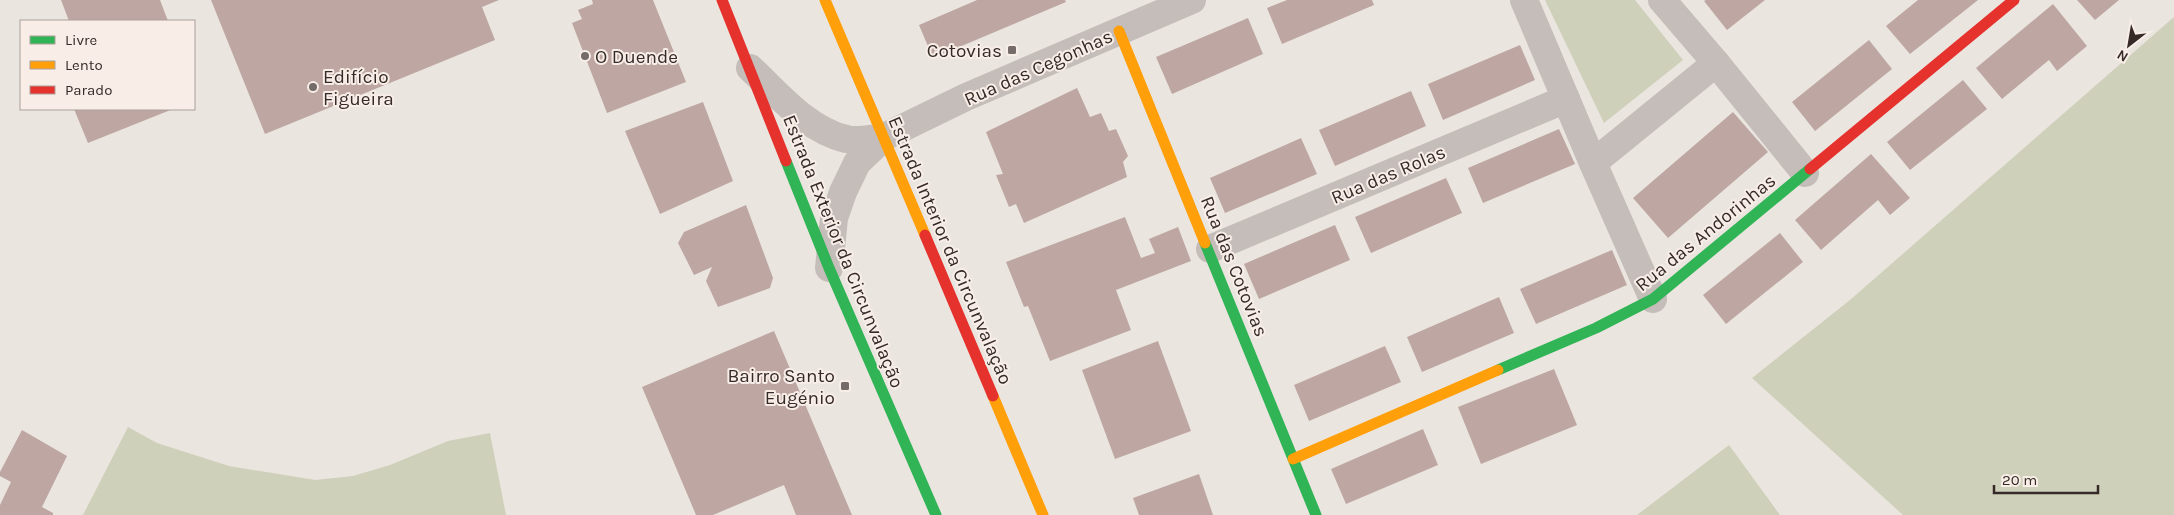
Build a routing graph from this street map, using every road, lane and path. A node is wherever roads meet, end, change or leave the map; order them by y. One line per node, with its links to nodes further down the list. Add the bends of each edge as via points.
1 (722, 0): 9 (street, Estrada Exterior da Circunvalação)
2 (825, 0): 11 (street, Estrada Interior da Circunvalação)
3 (1192, 0): 7 (street, Rua das Cegonhas)
4 (1524, 0): 10 (street)
5 (2014, 0): 13 (street, Rua das Andorinhas)
6 (1666, 1): 8 (street)
7 (1119, 31): 11 (street, Rua das Cegonhas, via 966,97); 14 (street, Rua das Cotovias)
8 (1716, 63): 12 (street); 13 (street)
9 (750, 68): 11 (street, via 816,127 847,140); 15 (street, Estrada Exterior da Circunvalação)
10 (1566, 99): 12 (street); 14 (street, Rua das Rolas)
11 (884, 137): 15 (street, via 858,163 843,192 834,218); 19 (street, Estrada Interior da Circunvalação)
12 (1593, 163): 16 (street)
13 (1805, 174): 16 (street, Rua das Andorinhas)
14 (1210, 249): 17 (street, Rua das Cotovias)
15 (829, 268): 18 (street, Estrada Exterior da Circunvalação)
16 (1653, 299): 17 (street, Rua das Andorinhas, via 1596,328)
17 (1293, 459): 20 (street, Rua das Cotovias)
18 (936, 515)
19 (1043, 515)
20 (1316, 515)

